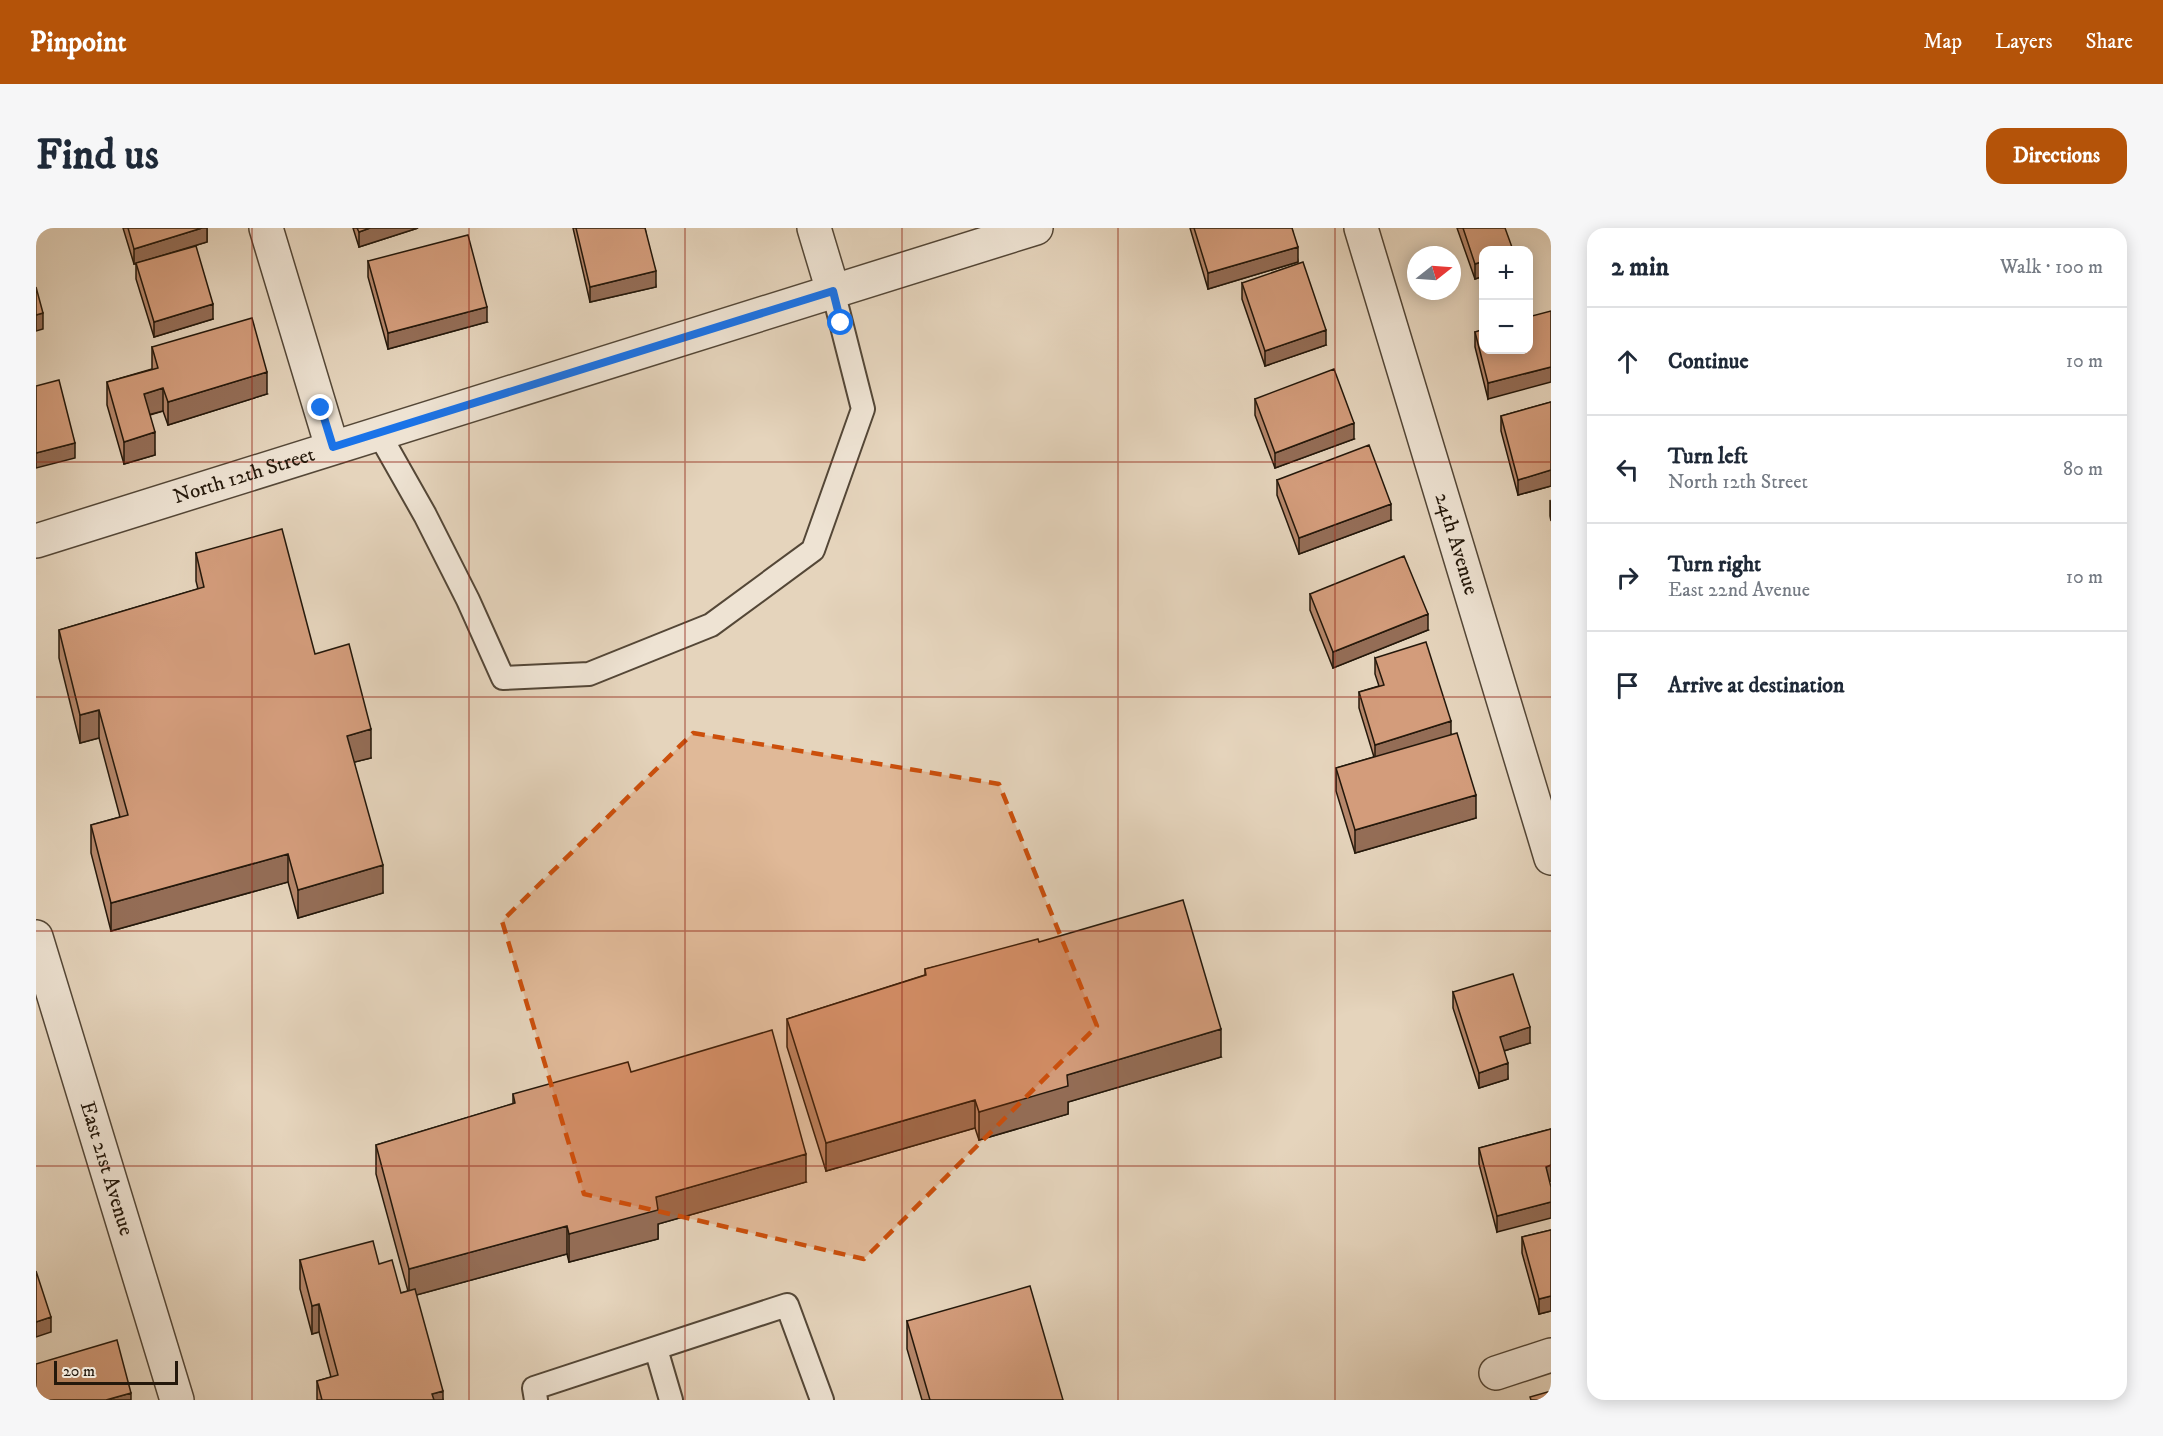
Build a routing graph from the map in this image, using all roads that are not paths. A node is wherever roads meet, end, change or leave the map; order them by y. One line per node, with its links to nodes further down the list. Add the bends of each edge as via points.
1 (266, 228): 7 (street)
2 (814, 228): 5 (street)
3 (1036, 228): 5 (street, North 12th Street)
4 (1361, 228): 9 (street, 24th Avenue)
5 (833, 291): 6 (street, North 12th Street); 6 (lane, via 863,409 813,550 711,626 589,674 503,678 425,515)
6 (378, 432): 7 (street, North 12th Street)
7 (333, 447): 8 (street, North 12th Street)
8 (36, 541)
9 (1551, 858)
10 (36, 938): 14 (street, East 21st Avenue)
11 (656, 1349): 15 (lane, via 534,1388); 16 (lane); 17 (lane, via 788,1305)
12 (1551, 1355): 13 (street)
13 (1496, 1373)
14 (177, 1400)
15 (536, 1400)
16 (671, 1400)
17 (822, 1400)

